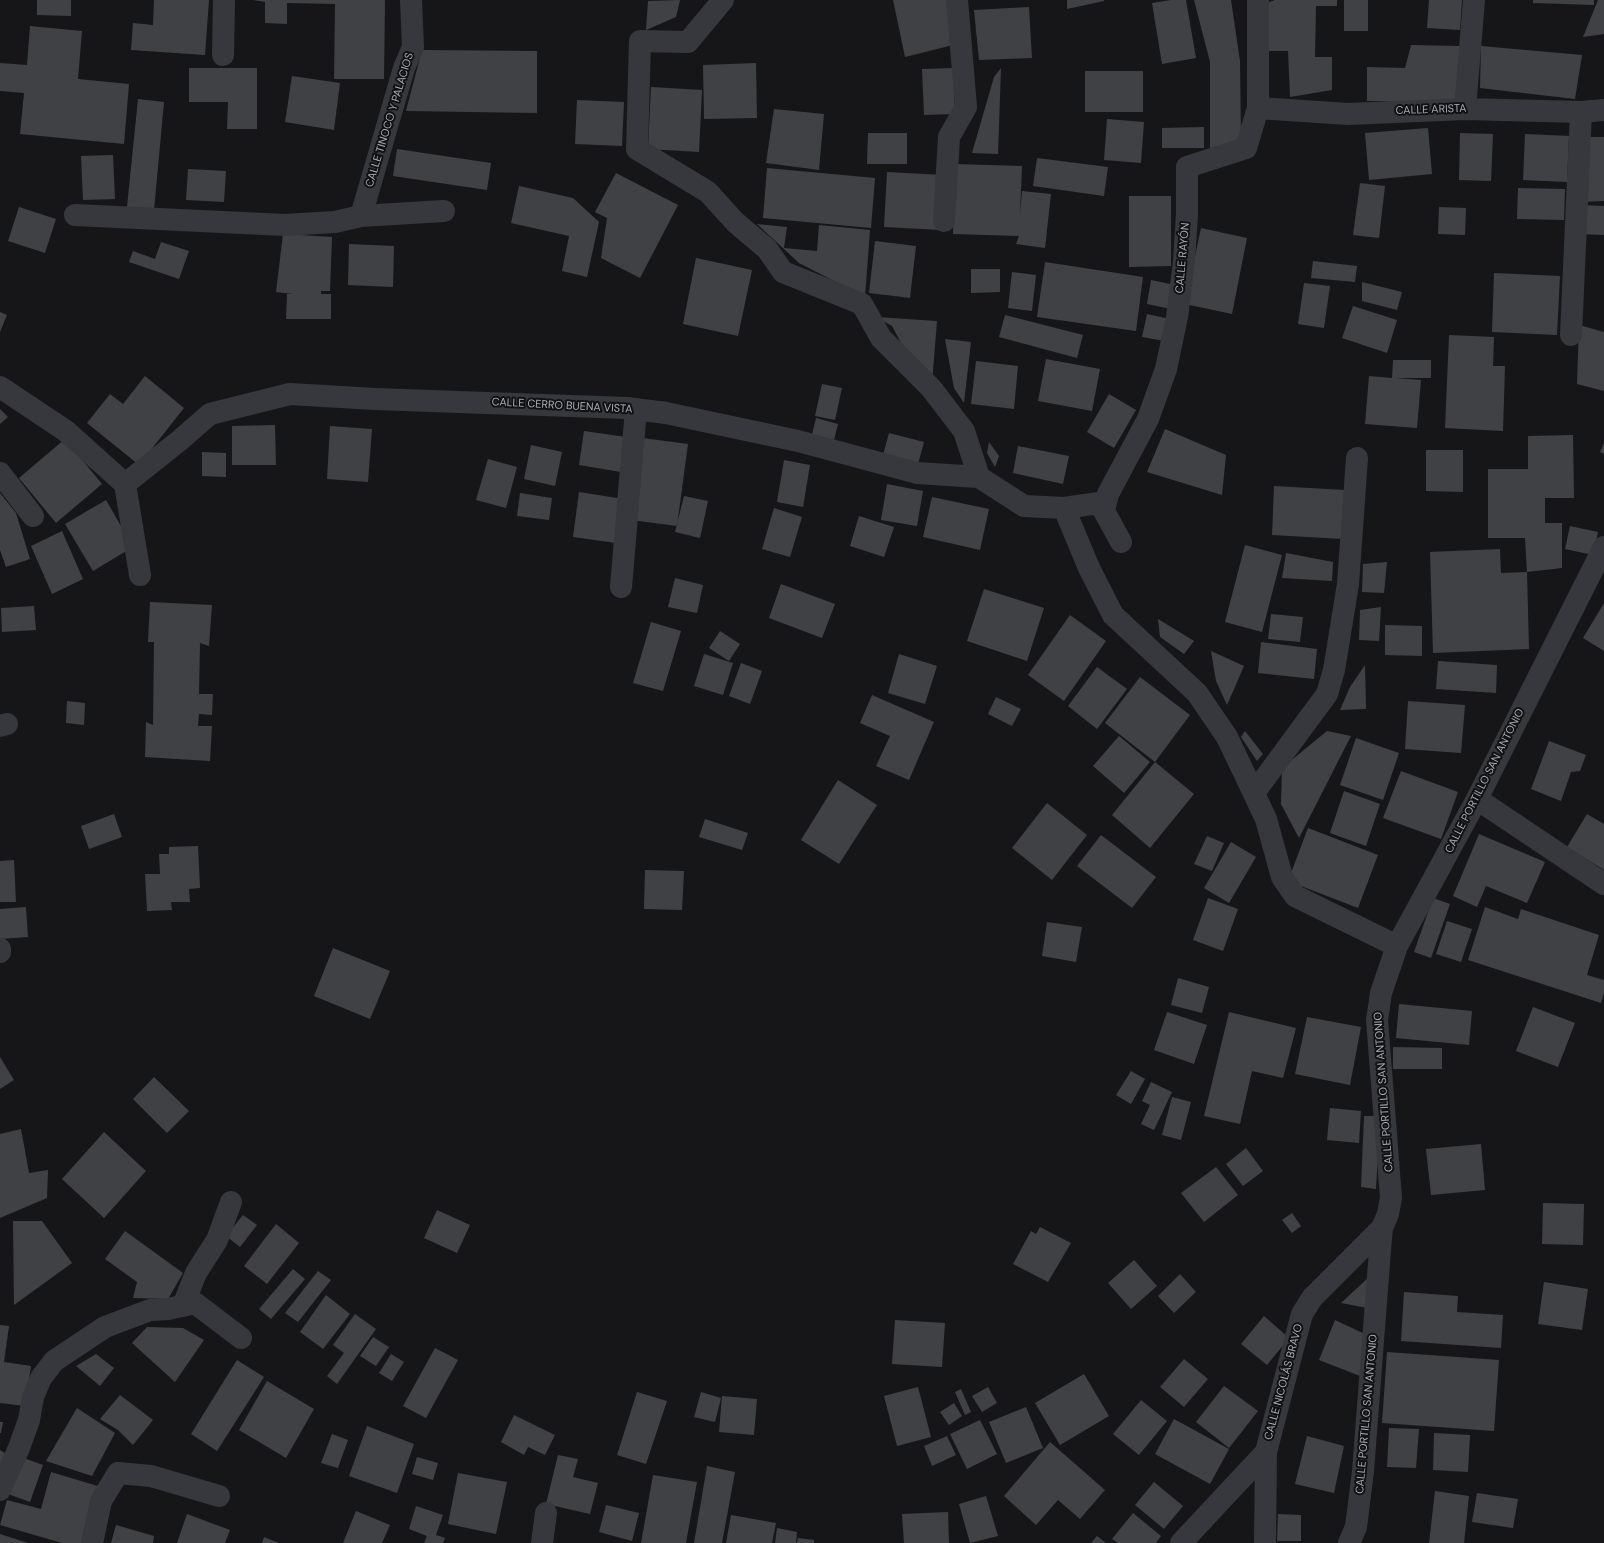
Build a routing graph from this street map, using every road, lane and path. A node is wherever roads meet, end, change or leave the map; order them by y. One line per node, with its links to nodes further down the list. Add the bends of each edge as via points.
1 (224, 0): 7 (street)
2 (411, 0): 14 (street, CALLE TINOCO Y PALACIOS, via 413,47 404,68)
3 (723, 0): 21 (street, via 688,42 640,41 637,149 708,192 735,222 767,249 784,272 862,304 881,338 931,388 964,431)
4 (957, 0): 15 (street, via 966,108 949,137)
5 (1258, 0): 8 (street, CALLE RAYÓN)
6 (1474, 0): 9 (street)
7 (223, 54)
8 (1258, 108): 9 (street, CALLE ARISTA, via 1348,114); 23 (street, CALLE RAYÓN, via 1246,148 1187,167 1184,262 1177,317 1166,369 1148,419)
9 (1465, 109): 11 (street, CALLE ARISTA)
10 (1604, 110): 11 (street, CALLE ARISTA)
11 (1581, 112): 16 (street)
12 (444, 211): 14 (street)
13 (75, 215): 14 (street, via 285,225 335,222)
14 (361, 216)
15 (944, 221)
16 (1571, 335)
17 (0, 387): 22 (street, via 66,431)
18 (636, 409): 21 (street, CALLE CERRO BUENA VISTA, via 798,440 917,473); 22 (street, CALLE CERRO BUENA VISTA, via 290,394 210,414); 29 (street)
19 (1357, 458): 30 (street, via 1348,584 1334,670 1327,694)
20 (0, 473): 25 (street)
21 (979, 477): 24 (street, CALLE CERRO BUENA VISTA, via 1024,506)
22 (125, 484): 28 (street)
23 (1106, 502): 24 (street, CALLE CERRO BUENA VISTA); 26 (street, via 1104,511)
24 (1064, 508): 30 (street, via 1089,568 1113,615 1197,693 1227,737)
25 (33, 516)
26 (1121, 542)
27 (1604, 546): 31 (street, CALLE PORTILLO SAN ANTONIO)
28 (140, 575)
29 (621, 587)
30 (1254, 793): 33 (street, via 1266,819 1282,877 1295,896)
31 (1477, 799): 32 (street); 33 (street, CALLE PORTILLO SAN ANTONIO)
32 (1604, 884)
33 (1397, 946): 37 (street, CALLE PORTILLO SAN ANTONIO, via 1381,993 1377,1020 1391,1198)
34 (0, 949): 35 (street)
35 (0, 952)
36 (231, 1202): 38 (street, via 217,1240 196,1273)
37 (1382, 1228): 40 (street, CALLE NICOLÁS BRAVO, via 1312,1298 1302,1314); 48 (street, CALLE PORTILLO SAN ANTONIO, via 1363,1471 1356,1527)
38 (183, 1306): 39 (street, via 195,1303); 41 (street, via 150,1310 105,1327 54,1361 41,1378 33,1397 26,1427)
39 (241, 1338)
40 (1266, 1452): 46 (street); 47 (street, CALLE NICOLÁS BRAVO)
41 (0, 1490)
42 (219, 1496): 44 (street, via 151,1476 118,1473 101,1501)
43 (546, 1513): 45 (street)
44 (92, 1543)
45 (542, 1543)
46 (1181, 1543)
47 (1264, 1543)
48 (1349, 1543)

